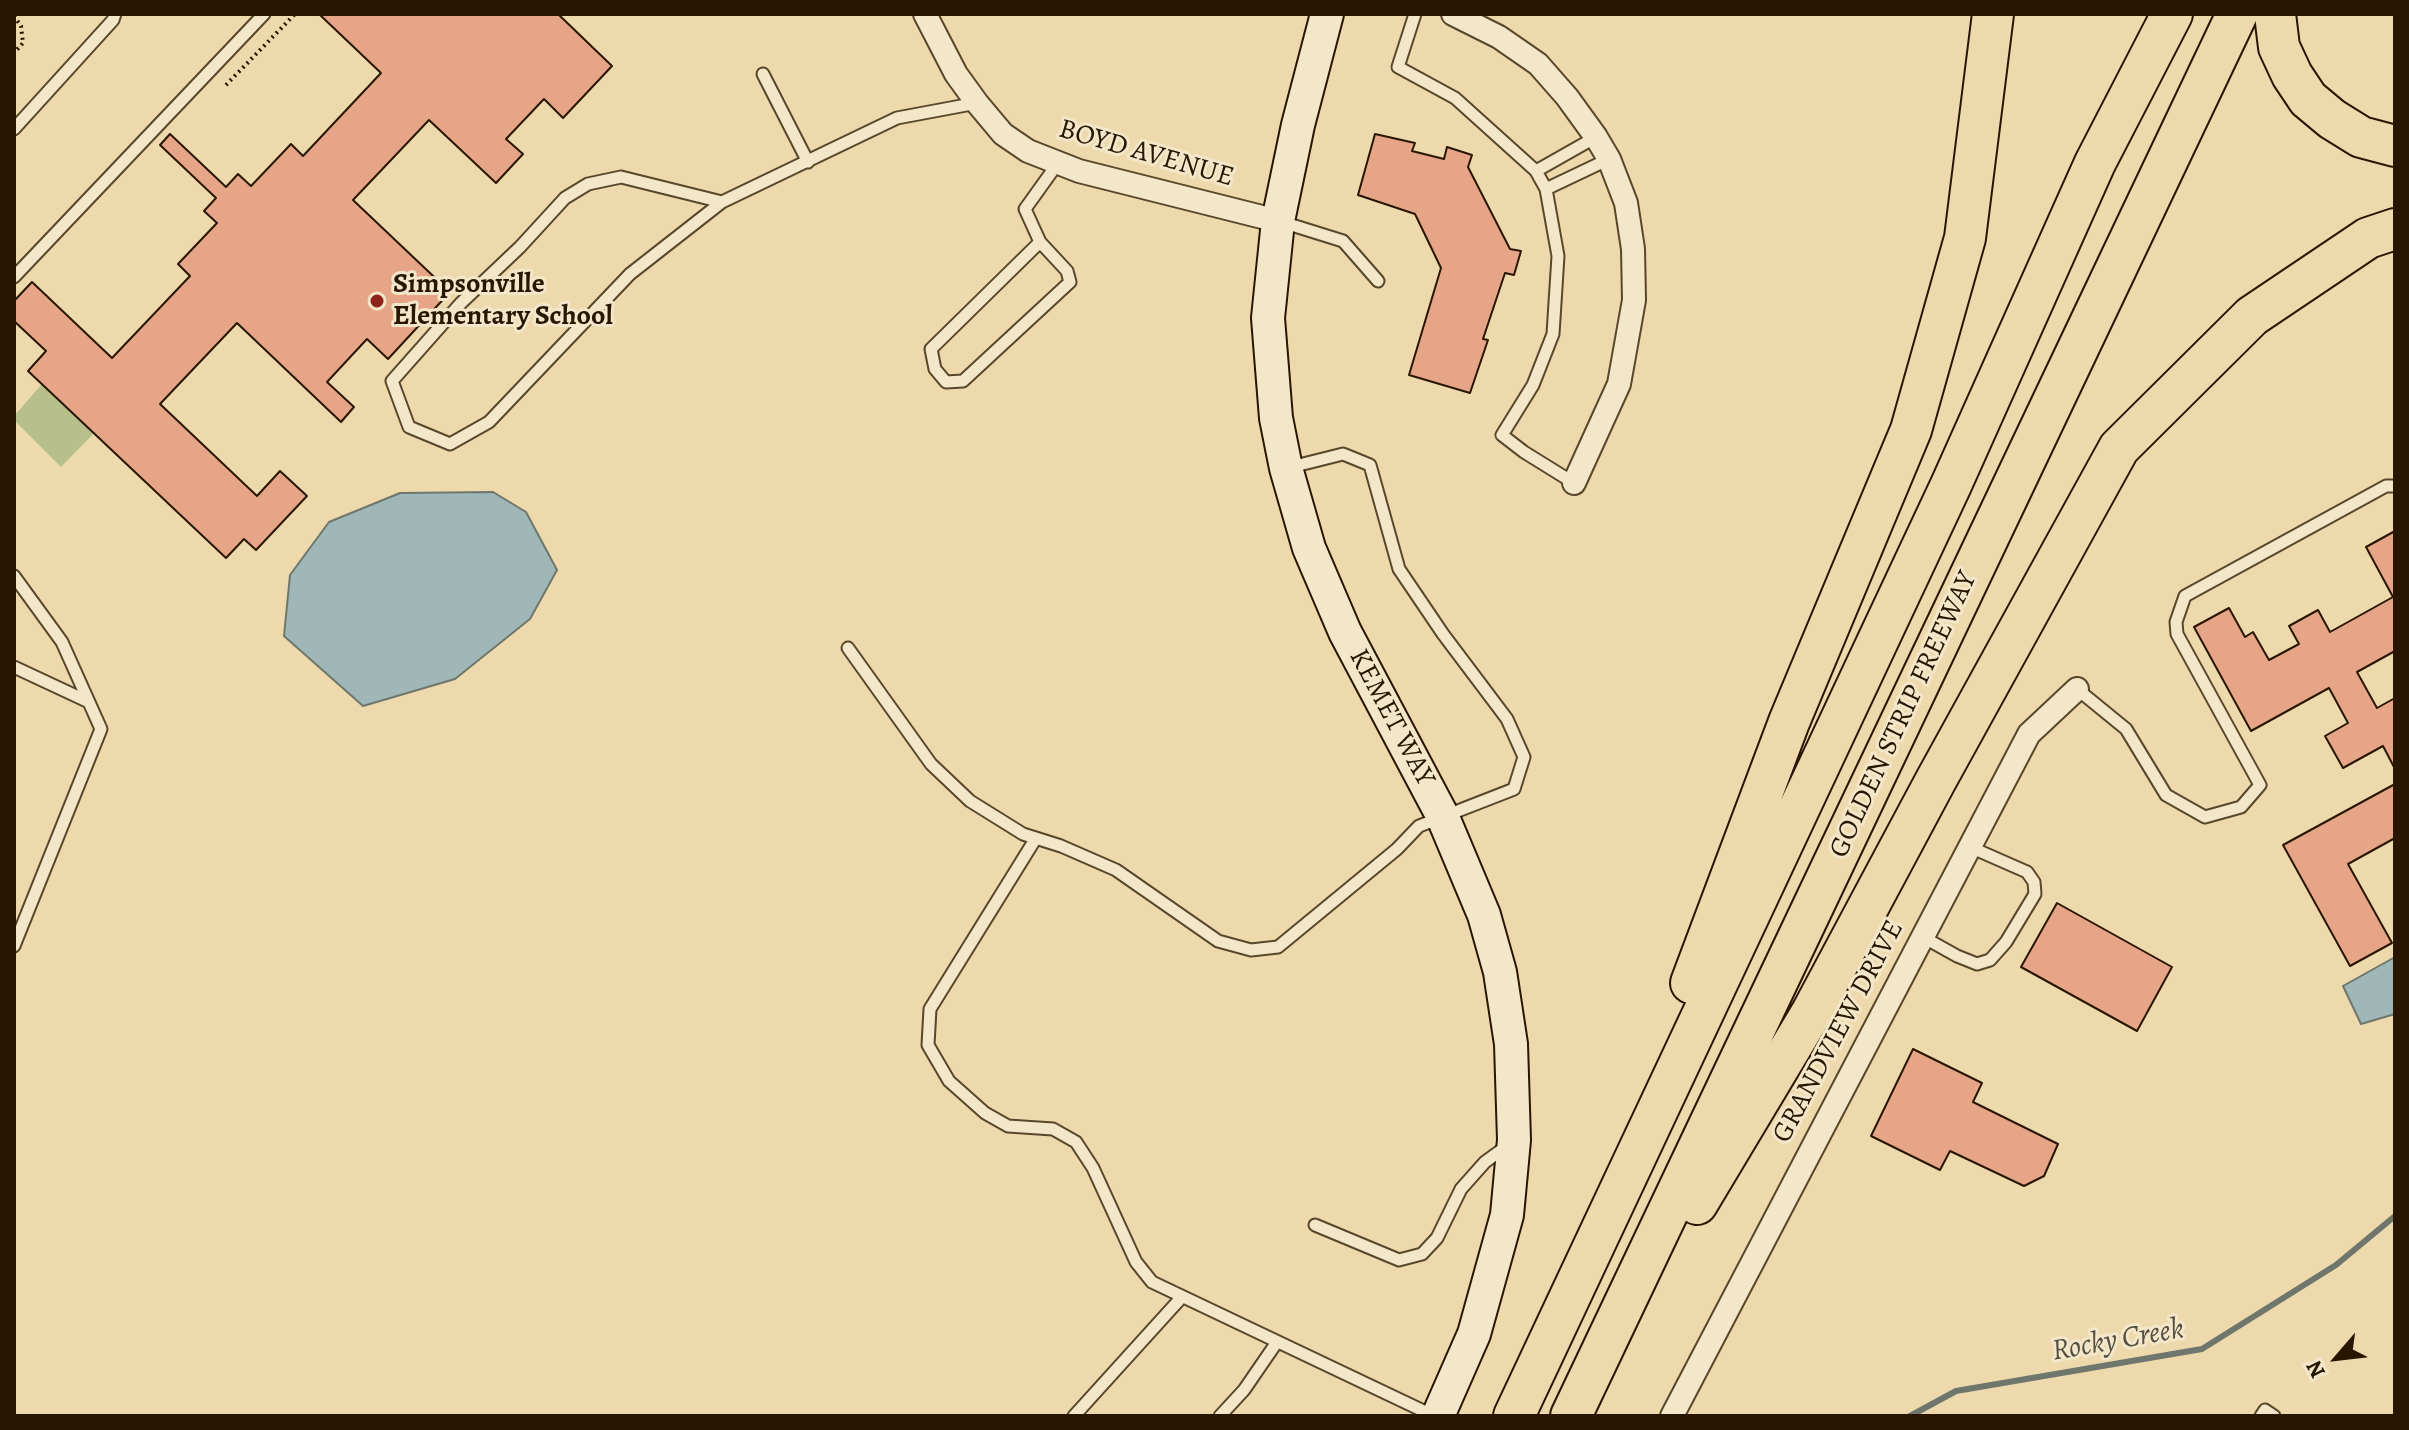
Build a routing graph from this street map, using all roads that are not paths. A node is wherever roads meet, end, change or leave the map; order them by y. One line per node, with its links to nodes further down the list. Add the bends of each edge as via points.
1 (115, 14): 13 (lane)
2 (264, 14): 25 (lane)
3 (925, 14): 12 (street, BOYD AVENUE)
4 (1327, 14): 22 (street, KEMET WAY)
5 (1415, 14): 19 (lane, via 1398,67 1455,98)
6 (1453, 14): 14 (street, via 1538,64)
7 (1993, 14): 42 (highway, via 1965,238 1911,430 1789,722)
8 (2172, 14): 42 (highway, GOLDEN STRIP FREEWAY, via 2095,163 1951,485)
9 (2237, 14): 45 (highway, GOLDEN STRIP FREEWAY)
10 (2275, 14): 15 (highway, via 2279,47 2308,99 2361,137)
11 (763, 74): 17 (lane)
12 (977, 103): 17 (lane, via 897,118); 18 (street, BOYD AVENUE, via 1003,134)
13 (14, 129)
14 (1596, 137): 16 (street); 19 (lane)
15 (2395, 146)
16 (1609, 159): 20 (lane); 28 (street, via 1626,203 1634,300 1619,384)
17 (808, 162): 21 (lane)
18 (1058, 163): 22 (street, BOYD AVENUE); 24 (lane, via 1025,209)
19 (1536, 171): 20 (lane)
20 (1546, 189): 28 (lane, via 1558,256 1553,334 1533,385 1502,435)
21 (722, 202): 21 (lane, via 621,177 588,184 565,198 392,381 409,427 450,444 489,422 630,274)
22 (1278, 221): 26 (lane, via 1343,241); 27 (street, KEMET WAY, via 1268,318)
23 (2395, 229): 45 (highway, via 2368,238 2252,316 2119,448 1812,1012)
24 (1040, 242): 24 (lane, via 931,349 935,369 946,382 963,381 1070,282 1067,271)
25 (14, 277)
26 (1378, 281)
27 (1286, 468): 35 (street, KEMET WAY, via 1309,548 1345,632); 35 (lane, via 1343,454 1370,465 1399,569 1507,719 1524,757 1514,789)
28 (1574, 483)
29 (2395, 486): 33 (lane, via 2386,486 2185,596 2177,634 2260,785 2241,807 2205,817 2166,795 2126,729)
30 (14, 576): 34 (lane, via 62,642)
31 (848, 648): 36 (lane, via 931,764 970,801)
32 (14, 667): 34 (lane)
33 (2077, 689): 37 (street, GRANDVIEW DRIVE, via 2029,734)
34 (89, 702): 39 (lane, via 101,729)
35 (1442, 815): 36 (lane, via 1419,826 1278,947 1251,950 1218,941 1116,870); 40 (street, KEMET WAY, via 1484,915 1500,972 1511,1044)
36 (1036, 838): 43 (lane, via 930,1009 928,1045 949,1081 985,1113 1008,1126 1053,1129 1076,1142 1136,1262 1152,1282)
37 (1970, 847): 38 (street, GRANDVIEW DRIVE); 38 (lane, via 2027,872 2035,894 1990,960 1977,964)
38 (1923, 937): 50 (street, GRANDVIEW DRIVE)
39 (14, 946)
40 (1514, 1140): 41 (lane, via 1461,1189 1437,1238 1422,1254 1399,1260); 48 (street, KEMET WAY, via 1507,1215 1474,1334)
41 (1315, 1225)
42 (1584, 1267): 49 (highway, GOLDEN STRIP FREEWAY)
43 (1181, 1298): 44 (lane); 46 (lane)
44 (1277, 1342): 47 (lane); 48 (lane)
45 (1574, 1410)
46 (1074, 1416)
47 (1220, 1416)
48 (1436, 1416)
49 (1514, 1416)
50 (1672, 1416)
51 (2261, 1416): 52 (lane, via 2265,1410)
52 (2274, 1416)

